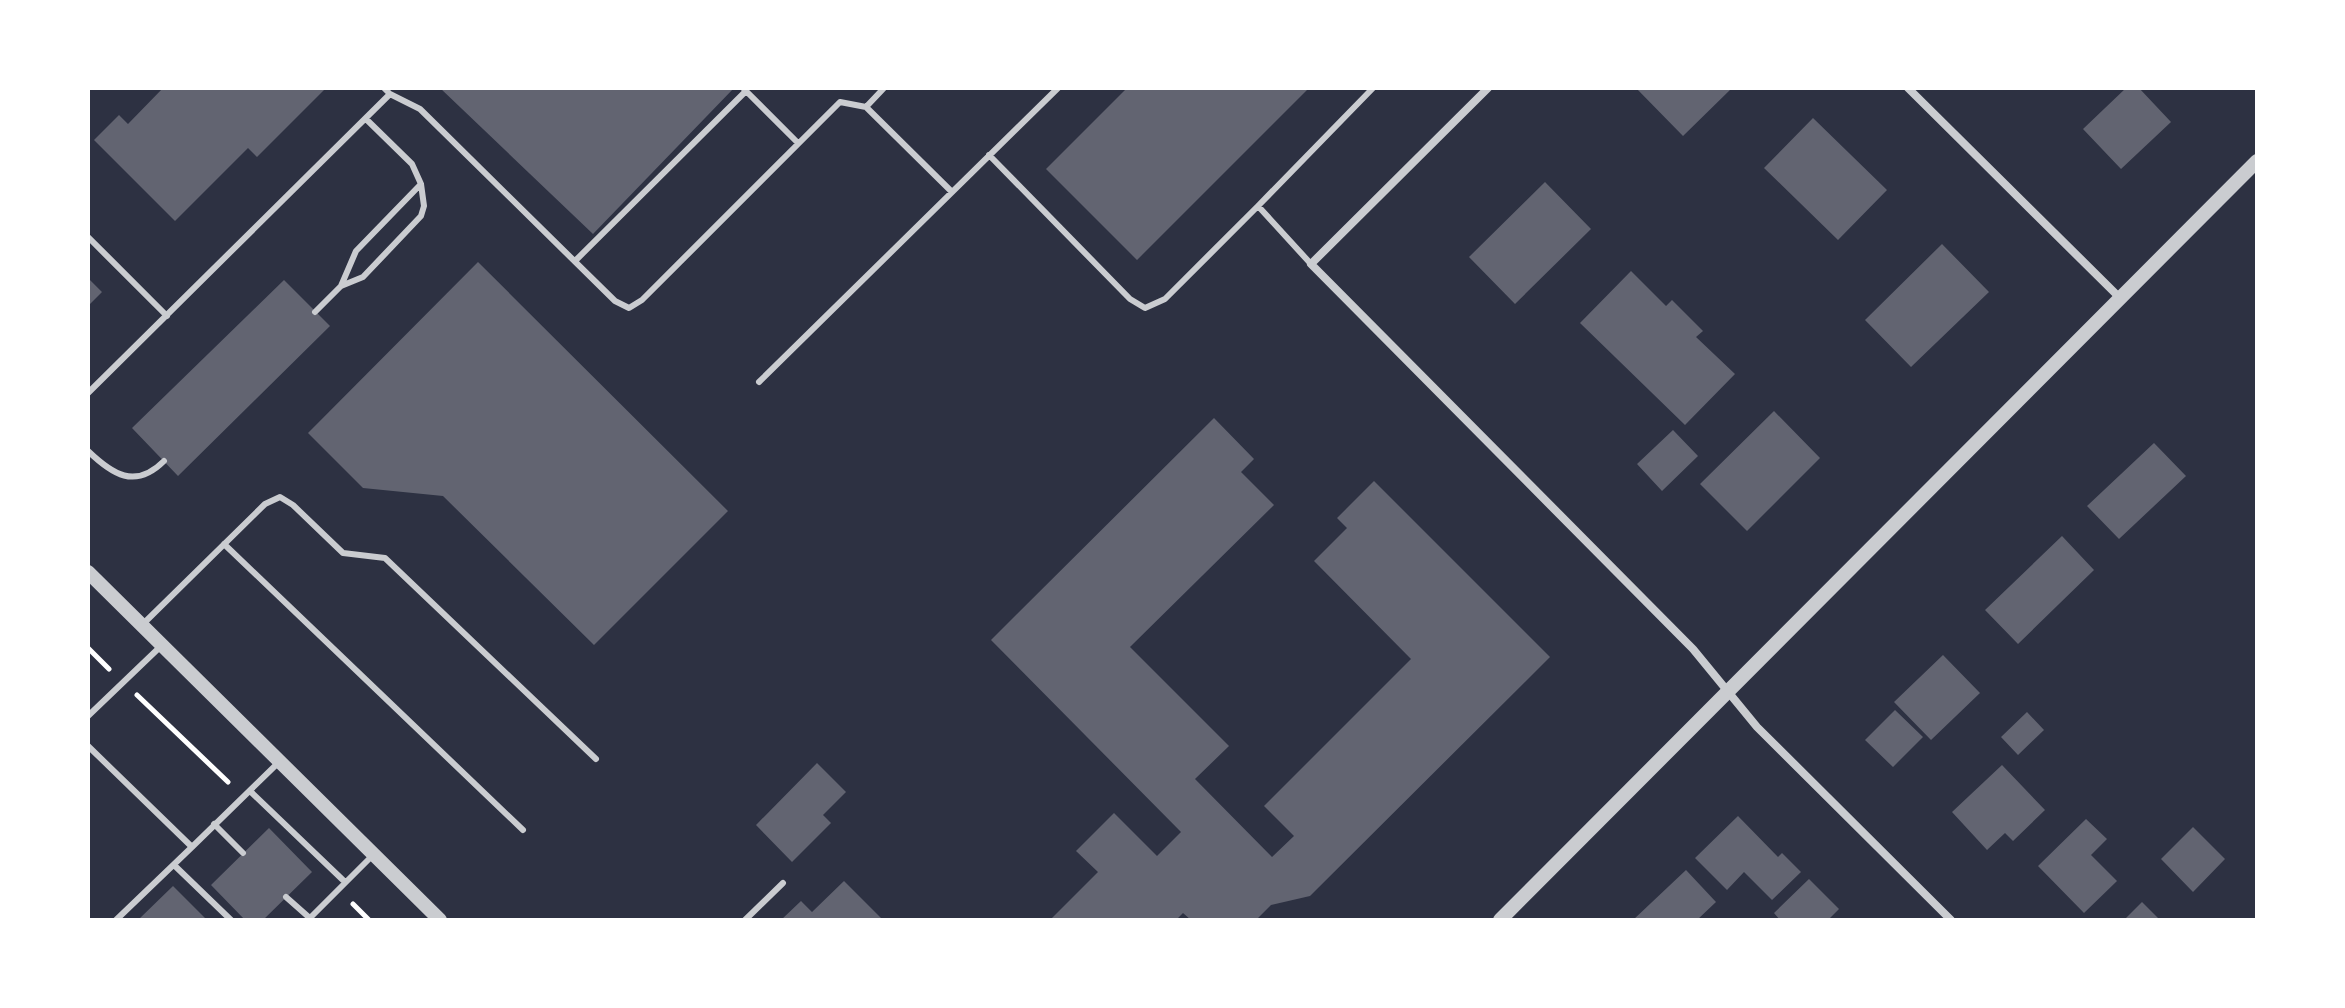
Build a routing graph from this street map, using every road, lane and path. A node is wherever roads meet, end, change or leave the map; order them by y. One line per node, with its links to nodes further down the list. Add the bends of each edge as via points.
1 (384, 88): 8 (lane)
2 (884, 88): 9 (lane)
3 (1058, 88): 12 (lane)
4 (1373, 88): 16 (lane)
5 (1488, 88): 19 (street)
6 (1908, 88): 21 (street)
7 (745, 90): 11 (lane); 18 (lane)
8 (390, 94): 10 (lane); 18 (lane, via 420,109)
9 (866, 107): 11 (lane, via 840,102); 15 (lane)
10 (366, 119): 14 (lane, via 412,164); 23 (lane)
11 (798, 143): 18 (lane, via 629,308)
12 (989, 155): 15 (lane); 16 (lane, via 1130,299 1145,308 1165,299)
13 (2257, 161): 21 (street)
14 (421, 184): 20 (lane, via 356,251); 20 (lane, via 421,216 363,277)
15 (952, 192): 24 (lane)
16 (1258, 206): 19 (lane)
17 (88, 237): 23 (lane)
18 (575, 261)
19 (1311, 264): 32 (street)
20 (341, 286): 22 (lane)
21 (2119, 297): 32 (street)
22 (315, 312)
23 (167, 316): 25 (lane)
24 (759, 382)
25 (88, 393)
26 (88, 451): 27 (lane, via 126,478 147,475)
27 (164, 461)
28 (224, 544): 30 (lane); 35 (lane, via 265,504 280,497 343,553 385,558); 39 (lane)
29 (88, 572): 30 (street)
30 (143, 624): 31 (street)
31 (163, 645): 33 (lane); 36 (street)
32 (1727, 689): 52 (street); 53 (street, via 1757,727)
33 (88, 716)
34 (88, 746): 40 (lane)
35 (596, 759)
36 (280, 761): 37 (lane); 42 (street)
37 (250, 791): 38 (lane); 44 (lane)
38 (214, 824): 40 (lane); 41 (lane)
39 (523, 830)
40 (192, 847): 43 (lane)
41 (243, 853)
42 (374, 854): 44 (lane); 50 (street)
43 (174, 865): 48 (lane); 49 (lane)
44 (345, 882): 47 (lane)
45 (783, 883): 51 (lane)
46 (286, 897): 47 (lane)
47 (310, 919)
48 (116, 920)
49 (231, 920)
50 (440, 920)
51 (745, 920)
52 (1500, 920)
53 (1951, 920)

